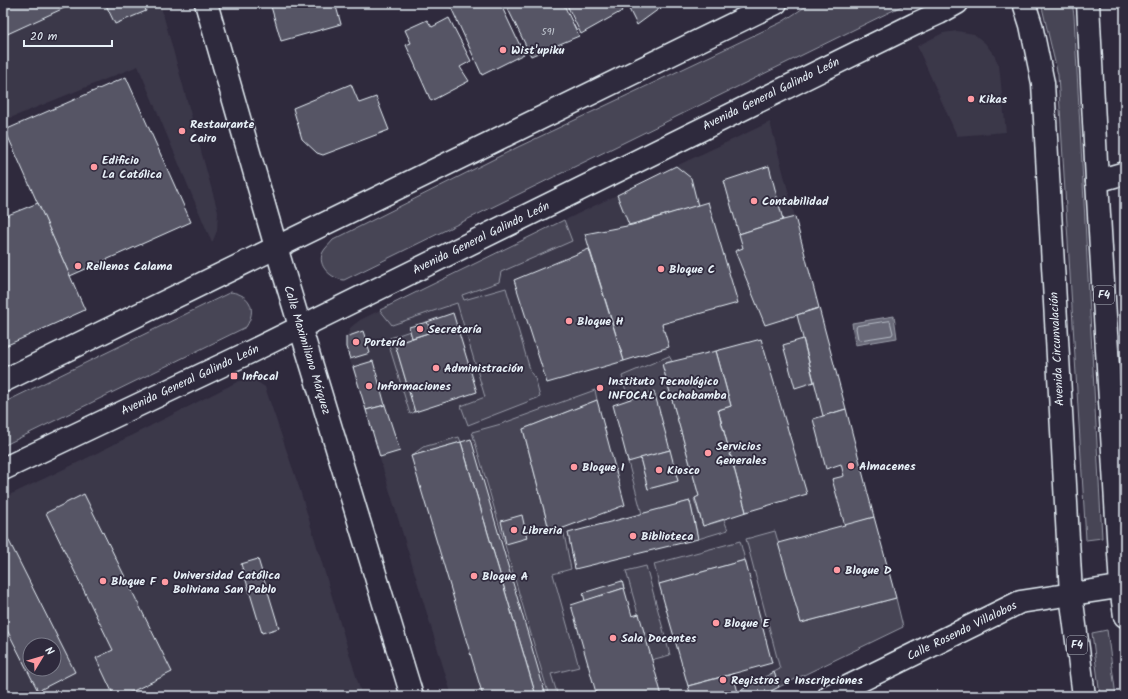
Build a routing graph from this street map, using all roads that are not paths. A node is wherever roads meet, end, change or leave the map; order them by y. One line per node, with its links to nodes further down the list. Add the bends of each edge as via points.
1 (206, 3): 8 (main road, Calle Maximiliano Márquez)
2 (776, 3): 8 (main road)
3 (957, 3): 9 (main road, Avenida General Galindo León)
4 (1024, 3): 13 (main road, Avenida Circunvalación / F4, via 1043,83)
5 (1088, 3): 7 (main road, F4)
6 (1125, 173): 7 (main road)
7 (1097, 181): 12 (main road, F4)
8 (276, 248): 9 (main road, Calle Maximiliano Márquez); 10 (main road)
9 (301, 327): 11 (main road, Avenida General Galindo León); 15 (main road, Calle Maximiliano Márquez)
10 (3, 381)
11 (3, 469)
12 (1123, 586): 13 (main road, Calle Rosendo Villalobos); 14 (main road, F4)
13 (1071, 594): 16 (main road, Calle Rosendo Villalobos, via 1020,602); 17 (main road, Avenida Circunvalación / F4)
14 (1125, 616)
15 (412, 696)
16 (829, 696)
17 (1084, 696)

